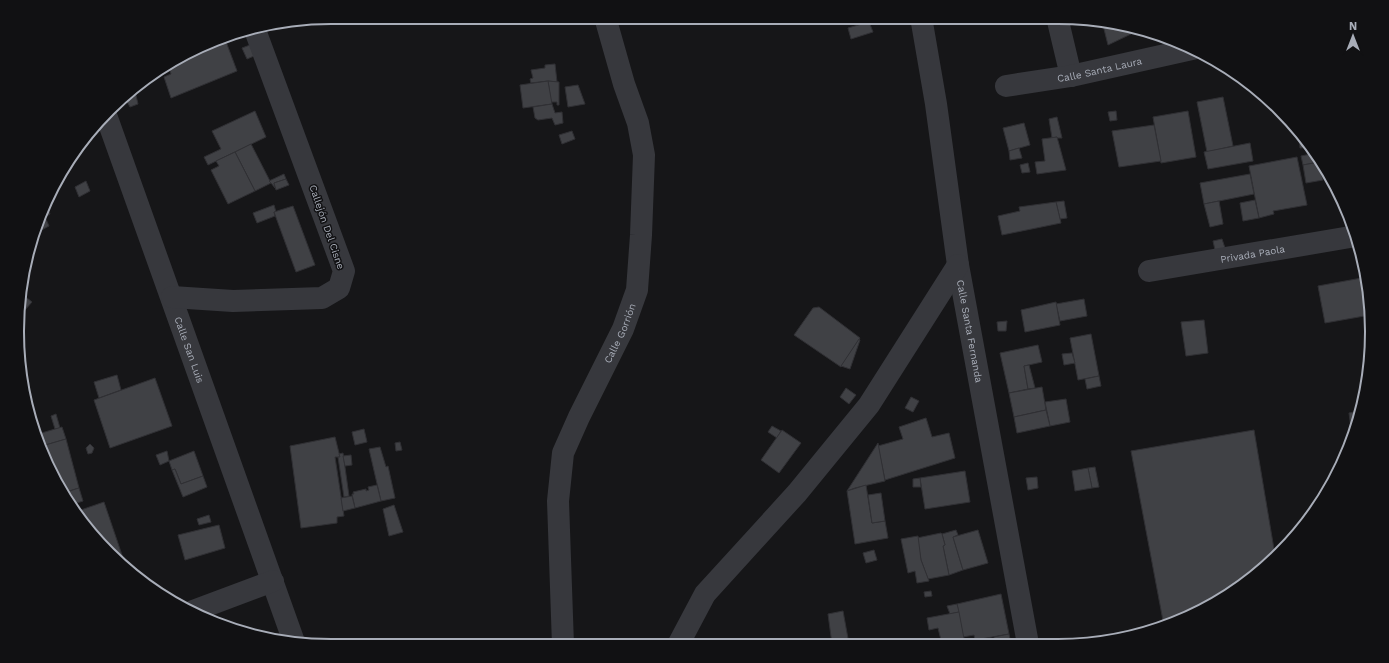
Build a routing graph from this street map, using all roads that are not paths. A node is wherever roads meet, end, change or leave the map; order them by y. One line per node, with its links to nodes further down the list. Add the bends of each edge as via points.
1 (607, 24): 16 (street, Calle Gorrión, via 638,123 644,155 637,290 623,329 563,453 558,501)
2 (922, 24): 10 (street, Calle Santa Fernanda)
3 (1059, 24): 6 (street)
4 (256, 33): 12 (street, Callejón Del Cisne, via 344,271 339,288 322,298 233,301)
5 (1183, 51): 6 (street, Calle Santa Laura)
6 (1071, 76): 7 (street, Calle Santa Laura)
7 (1006, 86)
8 (108, 121): 12 (street, Calle San Luis)
9 (1350, 237): 11 (street, Privada Paola)
10 (958, 265): 17 (street, via 869,404 797,493 705,594); 18 (street, Calle Santa Fernanda)
11 (1149, 271)
12 (172, 297): 13 (street, Calle San Luis)
13 (273, 581): 14 (street); 15 (street, Calle San Luis)
14 (197, 608)
15 (292, 636)
16 (562, 639)
17 (681, 639)
18 (1027, 639)

